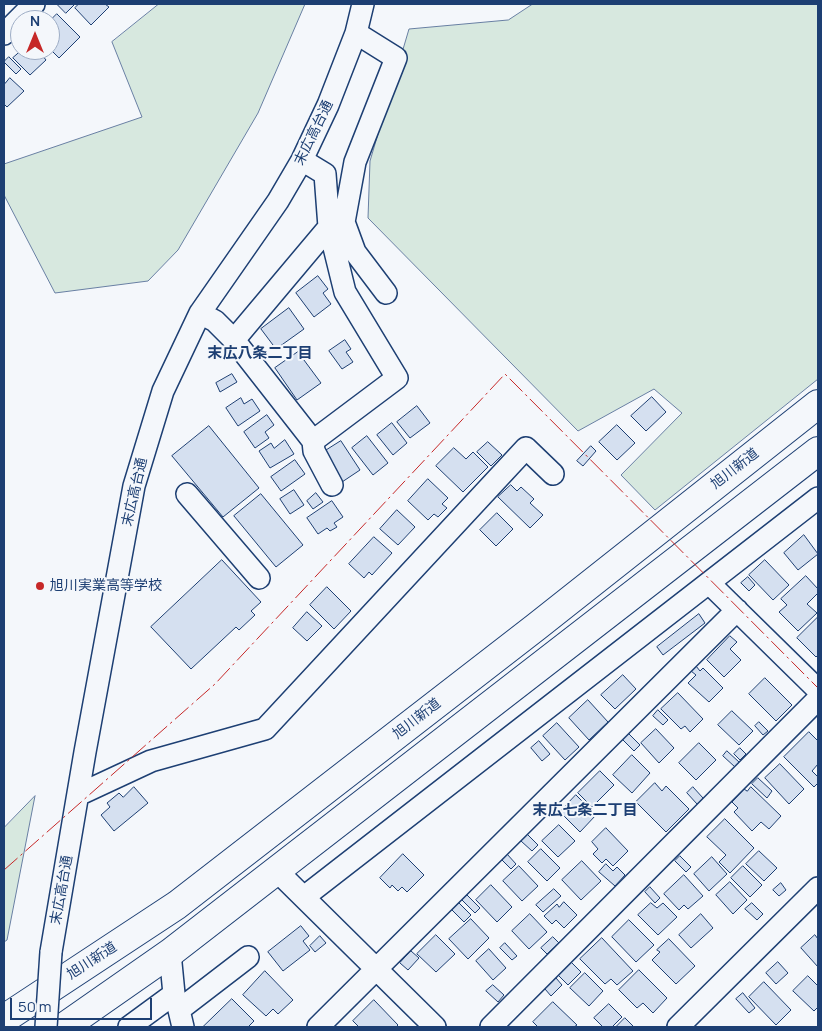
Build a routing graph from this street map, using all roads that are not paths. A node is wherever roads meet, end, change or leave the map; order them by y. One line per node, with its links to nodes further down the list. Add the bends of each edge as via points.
1 (34, 4): 4 (street)
2 (362, 4): 3 (street, 末広高台通)
3 (356, 33): 5 (street, 末広高台通); 7 (street, via 396,58 355,162 344,222 355,252)
4 (4, 34)
5 (302, 160): 6 (street, via 325,174); 8 (street, 末広高台通, via 278,201)
6 (329, 227): 9 (street); 11 (street, via 345,292 397,378)
7 (386, 293)
8 (200, 313): 9 (street, via 215,321); 22 (street, 末広高台通, via 163,391 134,486)
9 (234, 340): 11 (street)
10 (818, 404): 30 (highway, 旭川新道, via 177,905)
11 (313, 441): 14 (street, via 314,451)
12 (818, 451): 23 (highway)
13 (553, 474): 22 (street, via 526,448 265,729 151,761)
14 (332, 485)
15 (187, 494): 17 (street)
16 (818, 498): 18 (street)
17 (259, 578)
18 (710, 584): 19 (street); 25 (street)
19 (737, 610): 20 (street); 28 (street)
20 (818, 690)
21 (818, 699): 36 (street)
22 (78, 795): 31 (street, 末広高台通, bridge, via 51,952)
23 (277, 871): 25 (street); 26 (highway)
24 (818, 888): 37 (street)
25 (304, 896): 28 (street)
26 (170, 953): 29 (street); 32 (highway)
27 (248, 957): 29 (street)
28 (376, 969): 34 (street); 35 (street)
29 (177, 1011): 33 (street)
30 (4, 1019)
31 (46, 1027)
32 (64, 1027)
33 (129, 1027)
34 (318, 1027)
35 (435, 1027)
36 (491, 1027)
37 (678, 1027)

